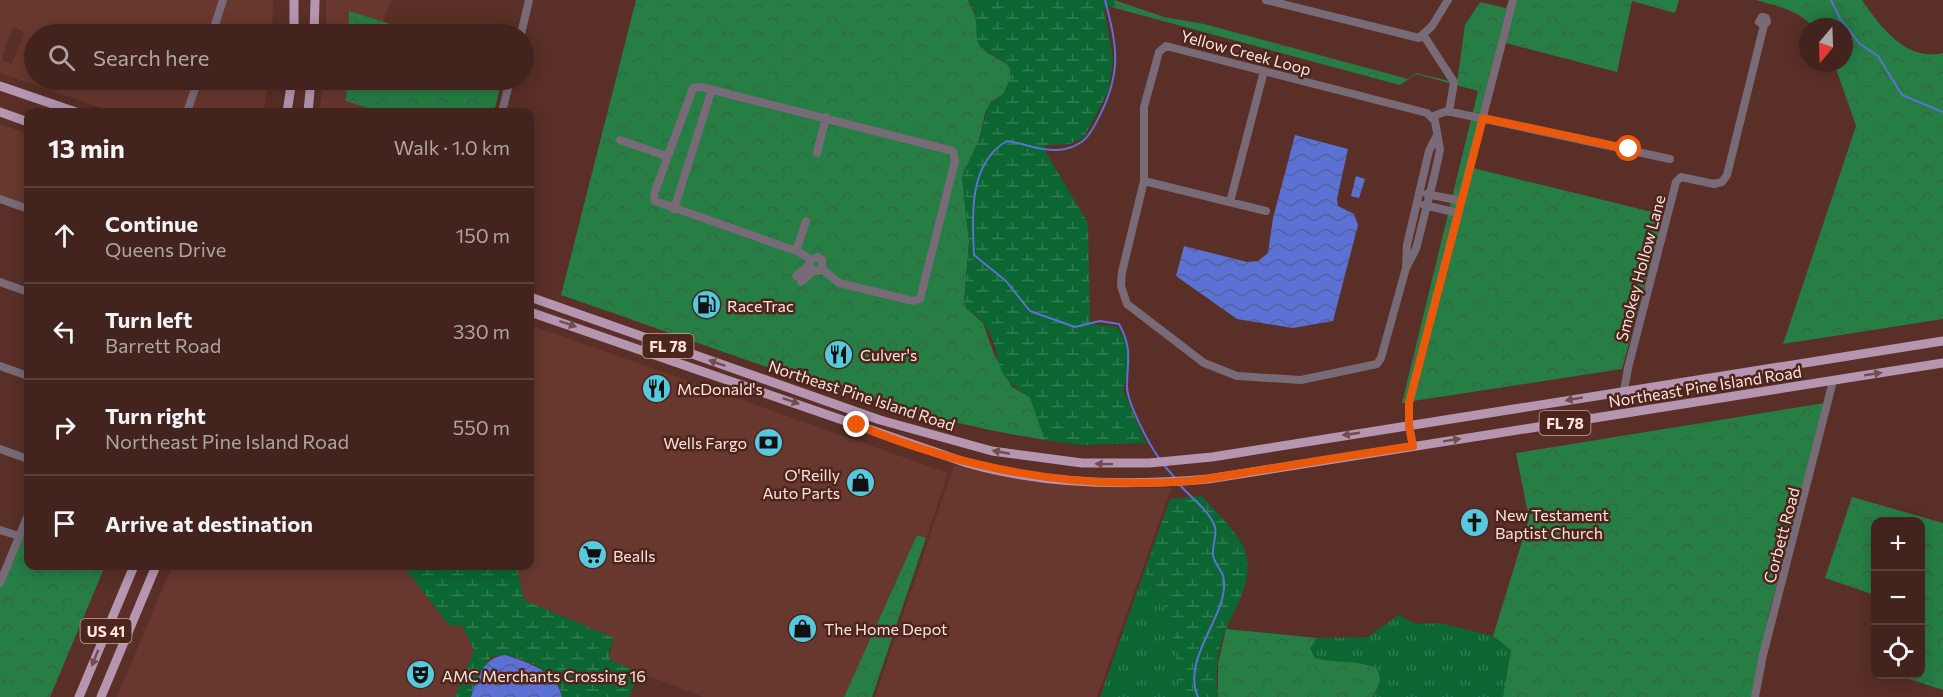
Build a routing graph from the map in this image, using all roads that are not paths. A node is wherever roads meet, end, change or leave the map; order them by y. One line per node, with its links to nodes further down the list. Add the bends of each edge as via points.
1 (223, 0): 8 (street)
2 (294, 0): 9 (main road)
3 (315, 0): 10 (main road)
4 (530, 0): 11 (street)
5 (1266, 0): 13 (street, via 1413,38)
6 (1448, 0): 13 (street)
7 (1513, 0): 30 (street)
8 (215, 24)
9 (294, 24)
10 (314, 24)
11 (524, 24)
12 (1764, 25): 67 (street, Smokey Hollow Lane, via 1726,175 1722,182 1714,184 1681,177 1676,182)
13 (1424, 36): 27 (street, via 1454,82)
14 (1264, 71): 29 (street, Yellow Creek Loop); 39 (street, Yellow Creek Loop, via 1170,46 1161,49 1144,107); 44 (street)
15 (0, 86): 21 (main road)
16 (712, 89): 28 (street); 35 (street, via 696,87 689,93); 48 (street)
17 (195, 90): 22 (street)
18 (290, 90): 23 (main road)
19 (310, 90): 24 (main road)
20 (508, 90): 25 (street)
21 (64, 108)
22 (188, 108)
23 (288, 108)
24 (308, 108)
25 (503, 108)
26 (0, 112): 31 (main road)
27 (1449, 112): 29 (street); 30 (street)
28 (826, 117): 34 (street); 55 (street, via 949,148 956,156 920,299 913,301 839,283)
29 (1431, 117): 32 (street, via 1436,121)
30 (1483, 118): 36 (street); 43 (street)
31 (24, 121)
32 (1436, 137): 37 (street); 38 (street, via 1440,150)
33 (620, 140): 35 (street)
34 (817, 153)
35 (666, 156): 48 (street, via 654,198)
36 (1670, 159)
37 (1427, 162): 38 (street); 40 (street)
38 (1437, 164): 41 (street)
39 (1144, 181): 44 (street); 56 (street, Yellow Creek Loop, via 1122,272 1123,296 1127,304 1218,370 1281,381 1377,364)
40 (1420, 192): 41 (street); 45 (street)
41 (1430, 194): 43 (street); 46 (street)
42 (0, 199): 47 (street)
43 (1461, 201): 50 (street)
44 (1230, 202): 49 (street)
45 (1417, 203): 46 (street); 52 (street)
46 (1427, 206): 50 (street); 53 (street)
47 (24, 208)
48 (674, 209): 54 (street)
49 (1266, 211)
50 (1458, 213): 69 (street, via 1409,403)
51 (806, 222): 54 (street)
52 (1410, 234): 53 (street); 56 (street)
53 (1419, 237): 56 (street)
54 (796, 251): 55 (street)
55 (814, 266): 57 (street)
56 (1406, 268)
57 (798, 279)
58 (0, 282): 59 (street)
59 (24, 291)
60 (534, 298): 70 (main road, Northeast Pine Island Road / FL 78, one-way to 60)
61 (534, 313): 68 (main road, Northeast Pine Island Road / FL 78, one-way to 68)
62 (1943, 341): 67 (main road, Northeast Pine Island Road / FL 78)
63 (1943, 363): 66 (main road, Northeast Pine Island Road / FL 78, one-way to 63)
64 (0, 366): 65 (street)
65 (24, 375)
66 (1833, 381): 71 (main road, Northeast Pine Island Road / FL 78, one-way to 66); 82 (street, Corbett Road)
67 (1624, 391): 69 (main road, Northeast Pine Island Road / FL 78, one-way to 69)
68 (826, 413): 70 (main road, via 846,411); 71 (main road, Northeast Pine Island Road / FL 78, via 938,454 1000,471 1048,478 1187,481)
69 (1409, 426): 70 (main road, Northeast Pine Island Road / FL 78, one-way to 70, via 1149,463 1039,459); 71 (street)
70 (924, 434)
71 (1413, 446)
72 (0, 449): 73 (street)
73 (24, 458)
74 (24, 524): 76 (street)
75 (0, 530): 76 (street)
76 (19, 536): 79 (street)
77 (132, 570): 80 (main road, US 41, one-way to 80)
78 (154, 570): 81 (main road, US 41)
79 (0, 583)
80 (79, 697)
81 (101, 697)
82 (1755, 697)

